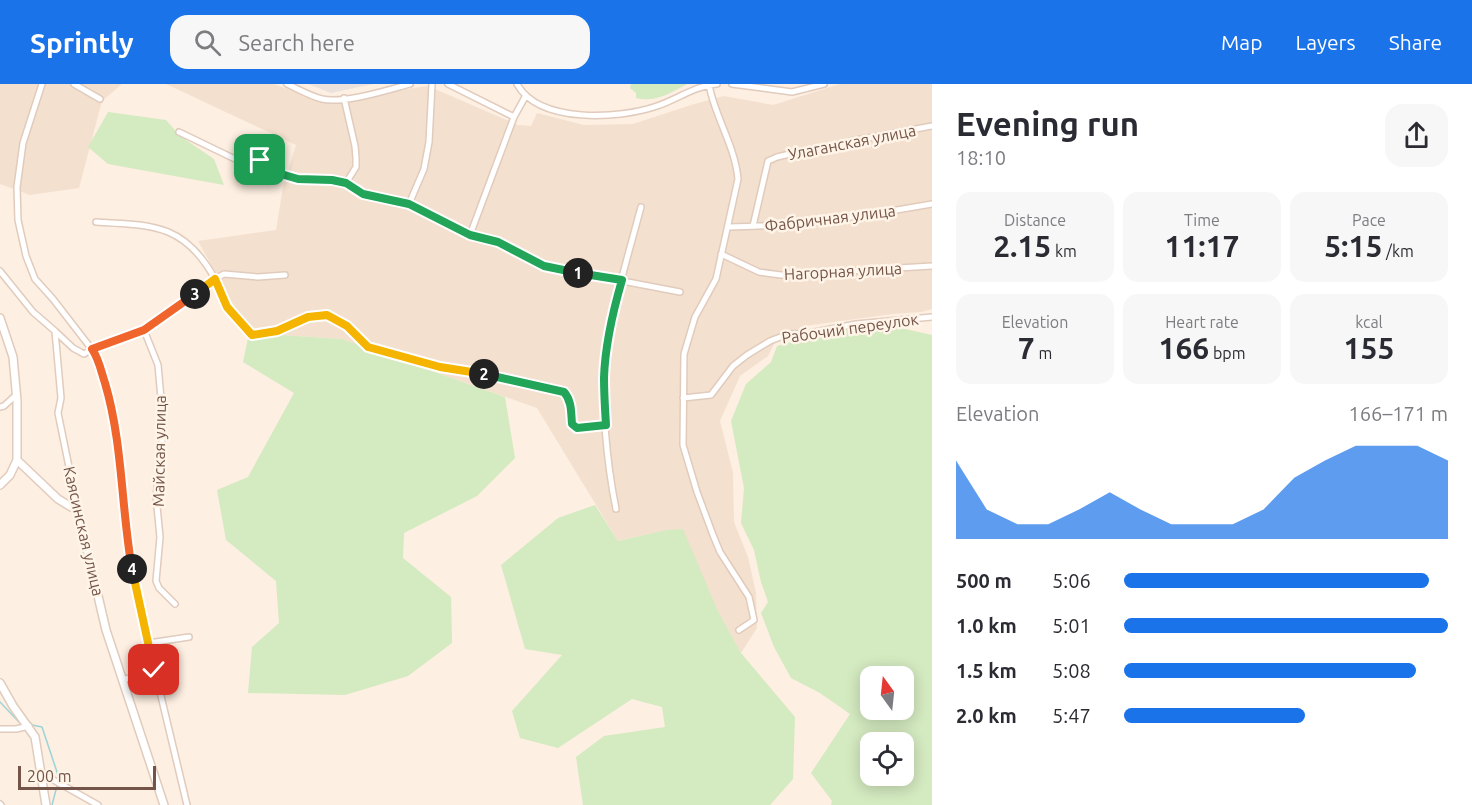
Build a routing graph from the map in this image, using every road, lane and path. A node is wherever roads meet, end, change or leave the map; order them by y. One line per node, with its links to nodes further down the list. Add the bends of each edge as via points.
1 (42, 84): 37 (street, via 23,143 17,188 18,220 34,279)
2 (74, 84): 14 (street)
3 (287, 84): 13 (street, via 322,99)
4 (410, 84): 13 (street)
5 (432, 84): 19 (street, via 424,169)
6 (448, 84): 15 (street)
7 (517, 84): 12 (street)
8 (717, 84): 11 (street)
9 (732, 84): 10 (street, via 792,92)
10 (824, 84)
11 (709, 85): 12 (street, via 657,106 606,117 549,108); 24 (street, via 736,163 738,179)
12 (525, 96): 15 (street)
13 (344, 98): 18 (street, via 356,158 356,167)
14 (99, 99)
15 (514, 117): 25 (street)
16 (932, 126): 23 (street, Улаганская улица, via 768,161)
17 (179, 132): 18 (street, via 235,159 260,160 281,174)
18 (346, 183): 19 (street, via 363,194)
19 (409, 204): 25 (street)
20 (932, 204): 23 (street, Фабричная улица, via 833,220)
21 (641, 207): 31 (street)
22 (96, 222): 30 (street, via 147,224 174,234 198,252)
23 (753, 226): 24 (street, Фабричная улица)
24 (729, 227): 26 (street)
25 (470, 235): 31 (street, via 498,242 544,266)
26 (721, 254): 27 (street, Нагорная улица, via 759,272 781,275); 39 (street, via 716,279 695,317 684,354)
27 (932, 266)
28 (0, 271): 36 (street, via 33,312)
29 (285, 275): 30 (street, via 224,274)
30 (215, 279): 35 (street); 41 (street, via 227,307 252,335 327,315 347,326 368,347 440,367 564,392 569,397 572,424 577,428)
31 (622, 280): 32 (street); 41 (street, via 606,355)
32 (680, 292)
33 (932, 317): 39 (street, Рабочий переулок, via 788,334 770,341 733,366 711,395)
34 (0, 318): 38 (street, via 13,357)
35 (144, 330): 37 (street); 46 (street, Майская улица, via 158,365 163,421 156,496 160,537 156,581)
36 (55, 331): 37 (street, via 84,354); 45 (street, Каясинская улица, via 61,398 58,413)
37 (92, 349): 49 (street, via 103,376 114,426 126,535)
38 (17, 394): 40 (street); 42 (street)
39 (683, 398): 47 (street, via 683,445 697,492 720,552 749,597 754,620)
40 (0, 407)
41 (606, 425): 44 (street)
42 (16, 460): 43 (street, via 10,475); 45 (street, via 58,499)
43 (0, 485)
44 (615, 509)
45 (78, 511): 51 (street, Каясинская улица)
46 (175, 604)
47 (739, 630)
48 (189, 637): 49 (street)
49 (149, 642): 50 (street)
50 (154, 670): 51 (street); 59 (street)
51 (122, 680): 58 (street, Каясинская улица)
52 (0, 683): 53 (street)
53 (29, 726): 54 (street); 55 (street, via 38,747)
54 (0, 729)
55 (41, 773): 56 (street); 57 (street)
56 (46, 805)
57 (98, 805)
58 (164, 805)
59 (187, 805)

